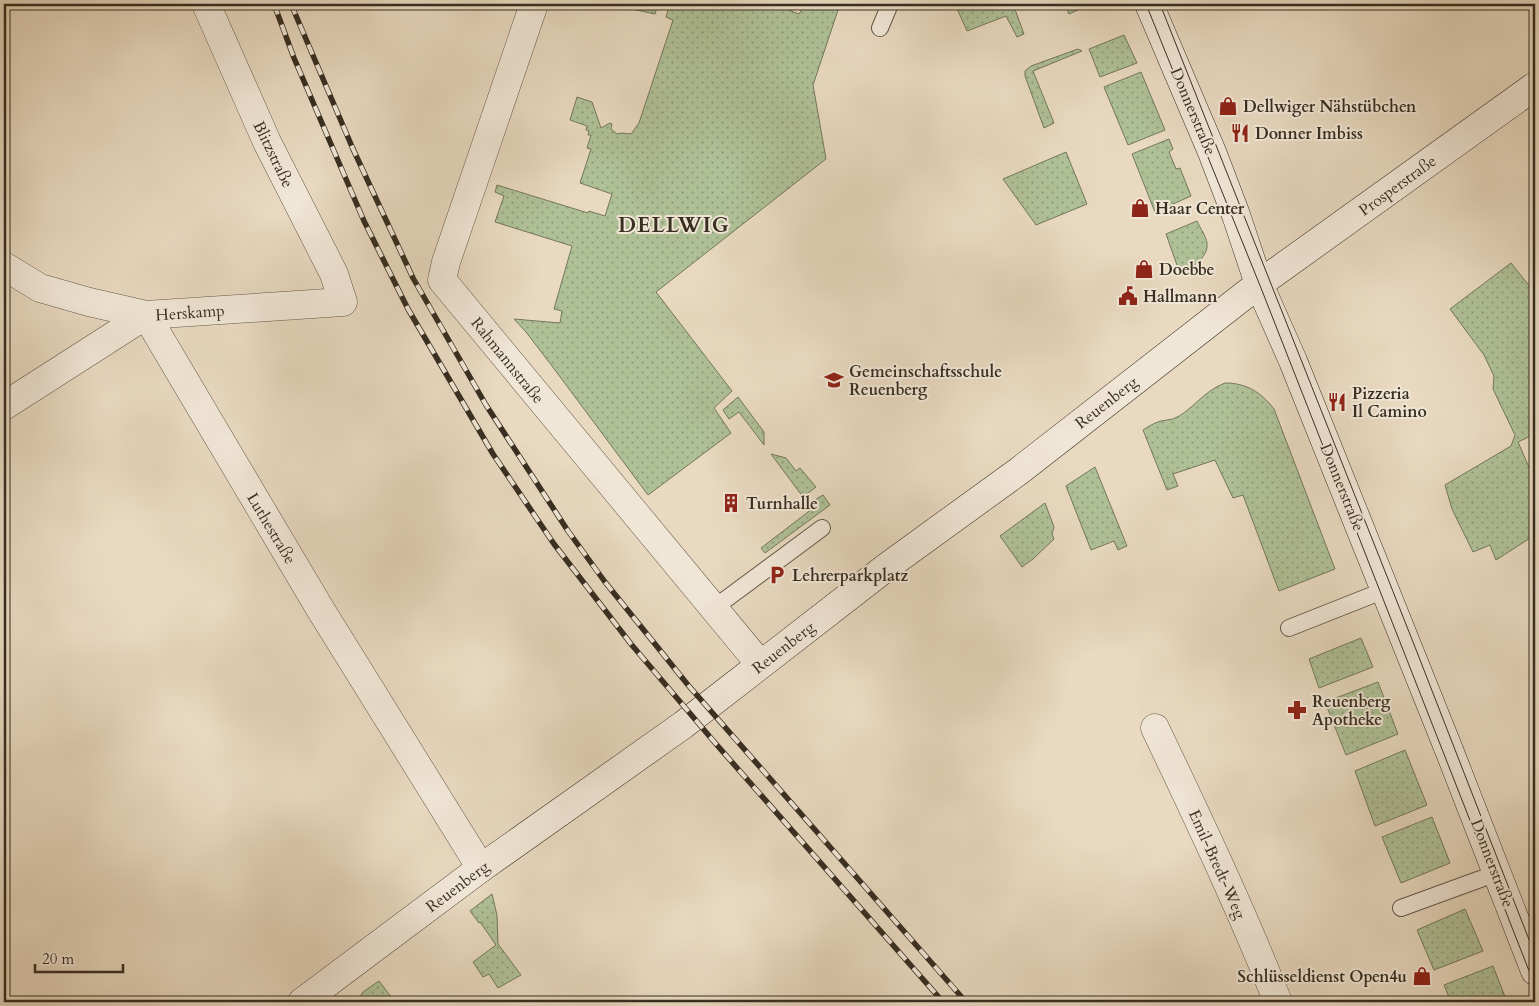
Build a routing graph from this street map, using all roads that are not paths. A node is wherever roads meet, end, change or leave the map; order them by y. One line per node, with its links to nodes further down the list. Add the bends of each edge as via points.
1 (206, 4): 9 (street, Blitzstraße, via 267,142 334,274)
2 (534, 4): 14 (street, Rahmannstraße, via 442,280)
3 (890, 4): 5 (lane)
4 (1149, 4): 8 (street, Donnerstraße, via 1212,152)
5 (880, 28)
6 (1535, 86): 8 (street, Prosperstraße)
7 (4, 266): 10 (street, via 40,288)
8 (1259, 284): 13 (street, Donnerstraße); 16 (street, Reuenberg, via 1019,471)
9 (343, 302): 10 (street, Herskamp)
10 (146, 315): 11 (street, Herskamp); 18 (street, Luthestraße, via 319,607)
11 (4, 406)
12 (822, 528): 14 (lane)
13 (1385, 590): 15 (lane); 19 (street, Donnerstraße)
14 (714, 608): 16 (street, Rahmannstraße)
15 (1289, 628)
16 (760, 664): 18 (street, Reuenberg, via 683,725)
17 (1155, 728): 23 (street, Emil-Bredt-Weg, via 1186,790)
18 (481, 868): 22 (street, Reuenberg)
19 (1498, 873): 20 (lane); 21 (street, Donnerstraße)
20 (1401, 908)
21 (1535, 971)
22 (310, 1000)
23 (1278, 1002)

